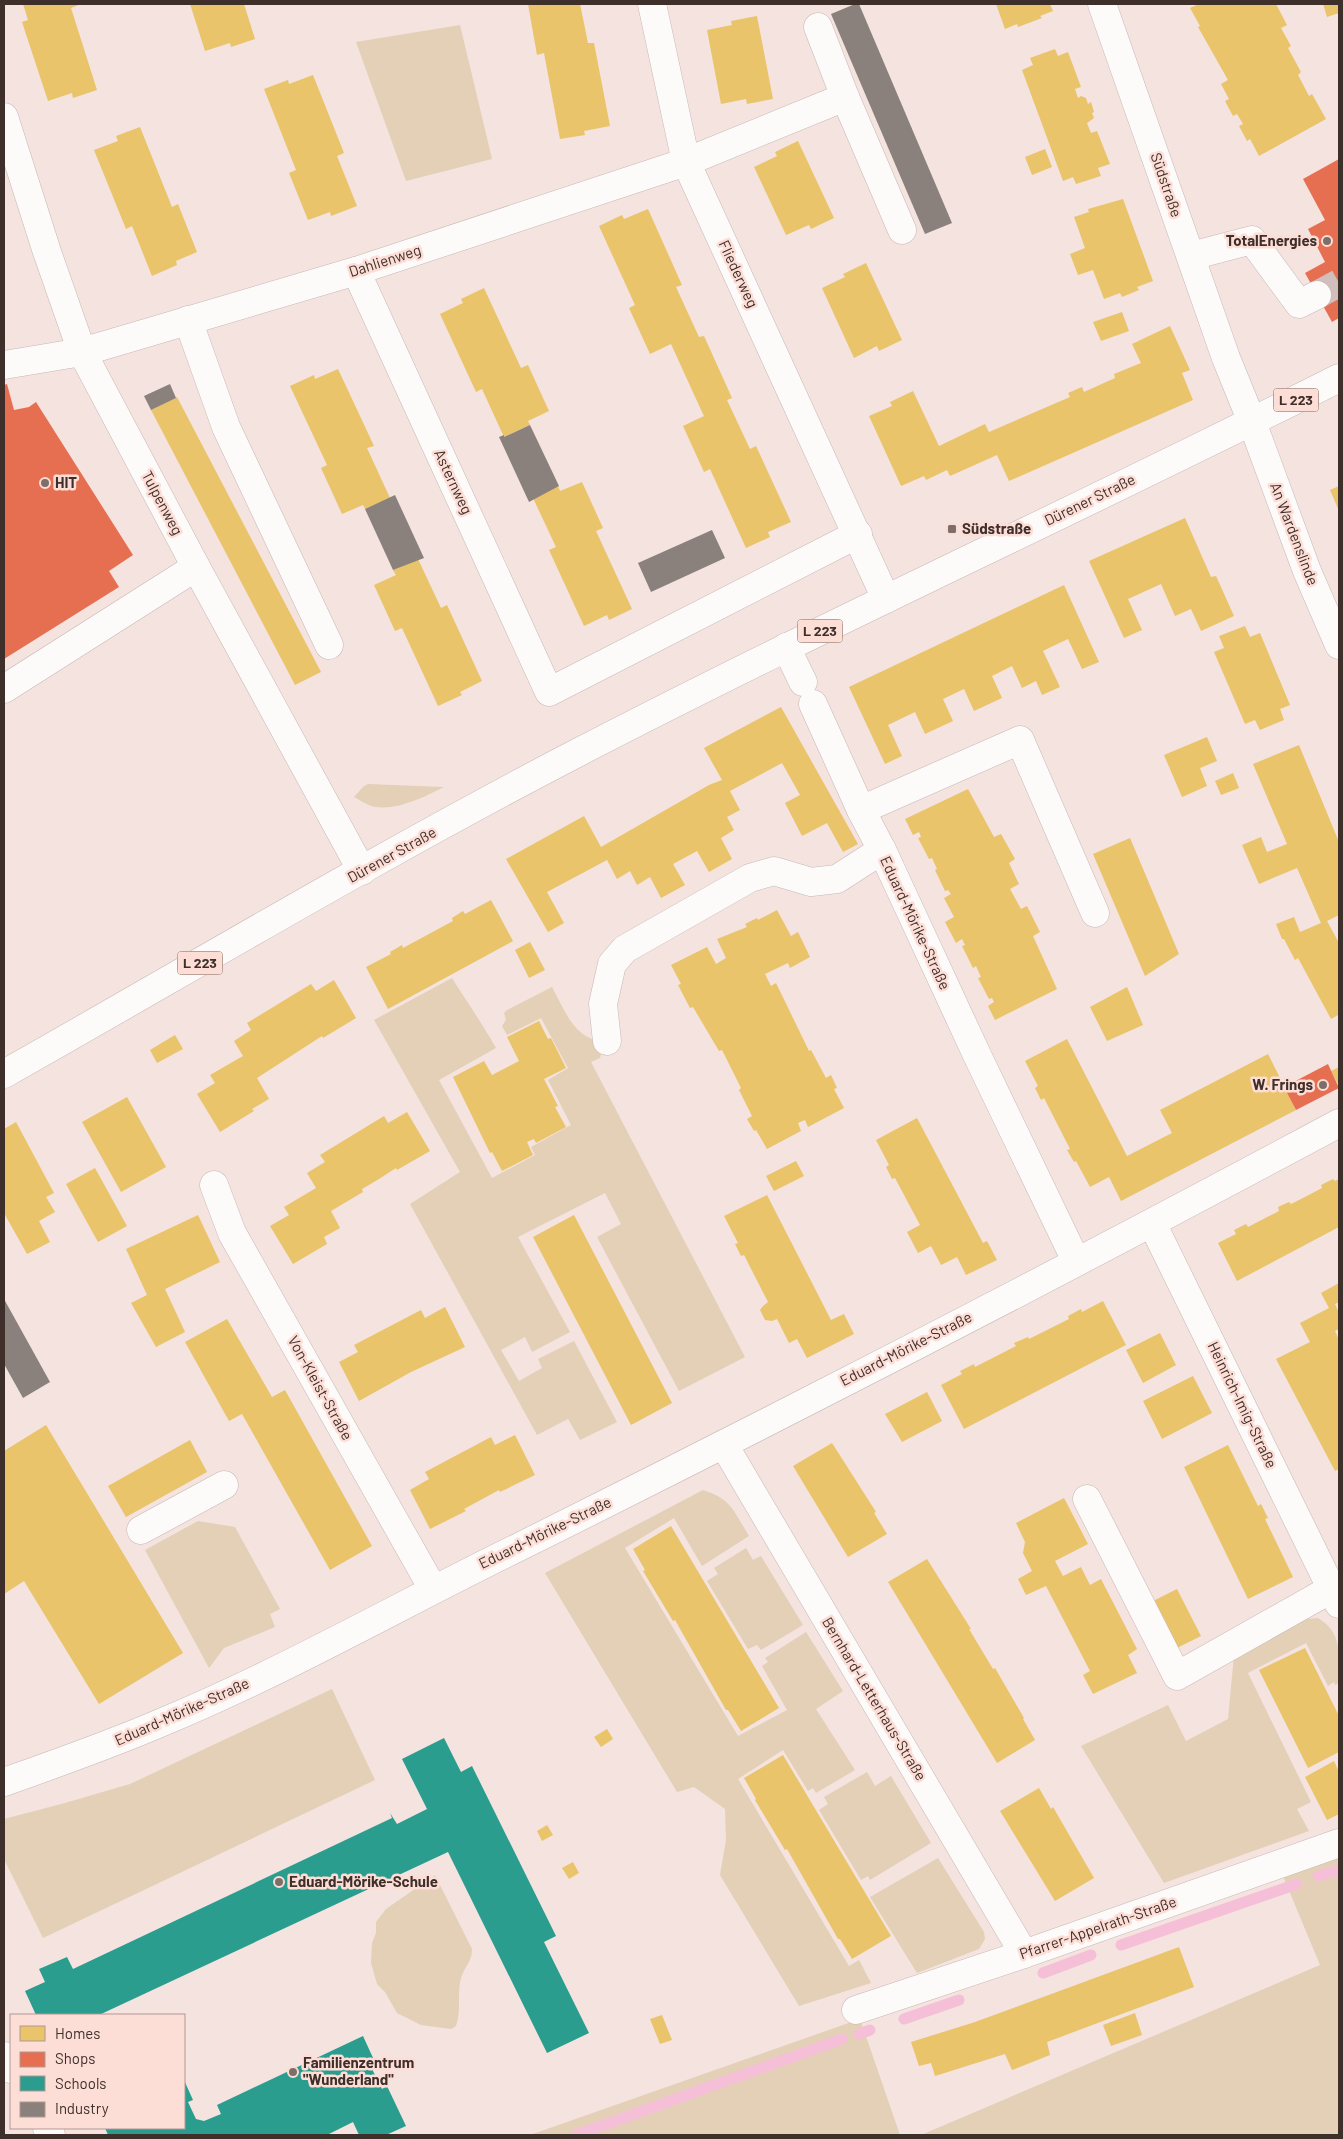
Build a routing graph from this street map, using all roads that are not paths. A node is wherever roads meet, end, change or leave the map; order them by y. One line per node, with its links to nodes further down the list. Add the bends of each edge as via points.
1 (652, 4): 6 (street, Fliederweg)
2 (1102, 4): 8 (street, Südstraße)
3 (818, 27): 4 (street)
4 (845, 97): 6 (street, Dahlienweg); 7 (street)
5 (4, 117): 12 (street, Tulpenweg)
6 (686, 162): 9 (street, Dahlienweg); 16 (street, Fliederweg)
7 (902, 230)
8 (1191, 256): 10 (street, via 1252,240 1299,304); 15 (street, Südstraße)
9 (356, 271): 11 (street, Dahlienweg); 16 (street, Asternweg, via 549,692)
10 (1317, 295)
11 (188, 320): 12 (street, Dahlienweg); 19 (street, via 226,427)
12 (82, 352): 13 (street, Dahlienweg); 17 (street, Tulpenweg)
13 (4, 365)
14 (1339, 378): 15 (street, Dürener Straße / L 223)
15 (1252, 422): 18 (street, Dürener Straße / L 223); 20 (street, An Wardenslinde, via 1307,571)
16 (858, 534): 18 (street, Fliederweg)
17 (196, 567): 22 (street); 25 (street, Tulpenweg)
18 (886, 599): 21 (street, Dürener Straße / L 223)
19 (329, 645)
20 (1339, 645)
21 (786, 648): 23 (street); 25 (street, Dürener Straße / L 223, via 578,753)
22 (4, 689)
23 (862, 810): 24 (street); 26 (street, via 1020,740)
24 (882, 850): 27 (street, Eduard-Mörike-Straße, via 837,879 811,882 774,871 750,878 625,949 612,964 603,1004); 32 (street, Eduard-Mörike-Straße)
25 (362, 871): 28 (street, Dürener Straße / L 223)
26 (1095, 914)
27 (608, 1042)
28 (4, 1074)
29 (1339, 1123): 31 (street, Eduard-Mörike-Straße)
30 (214, 1185): 37 (street, Von-Kleist-Straße, via 232,1232)
31 (1152, 1223): 32 (street, Eduard-Mörike-Straße); 38 (street, Heinrich-Imig-Straße)
32 (1076, 1261): 33 (street, Eduard-Mörike-Straße)
33 (724, 1444): 37 (street, Eduard-Mörike-Straße); 41 (street, Bernhard-Letterhaus-Straße)
34 (224, 1485): 36 (street)
35 (1087, 1499): 38 (street, Heinrich-Imig-Straße, via 1177,1676)
36 (141, 1530)
37 (433, 1589): 39 (street, Eduard-Mörike-Straße, via 299,1659 167,1721)
38 (1336, 1596)
39 (4, 1782)
40 (1339, 1843): 41 (street, Pfarrer-Appelrath-Straße)
41 (1024, 1954): 42 (street, Pfarrer-Appelrath-Straße)
42 (856, 2010)
43 (4, 2056): 44 (street)
44 (10, 2067)

